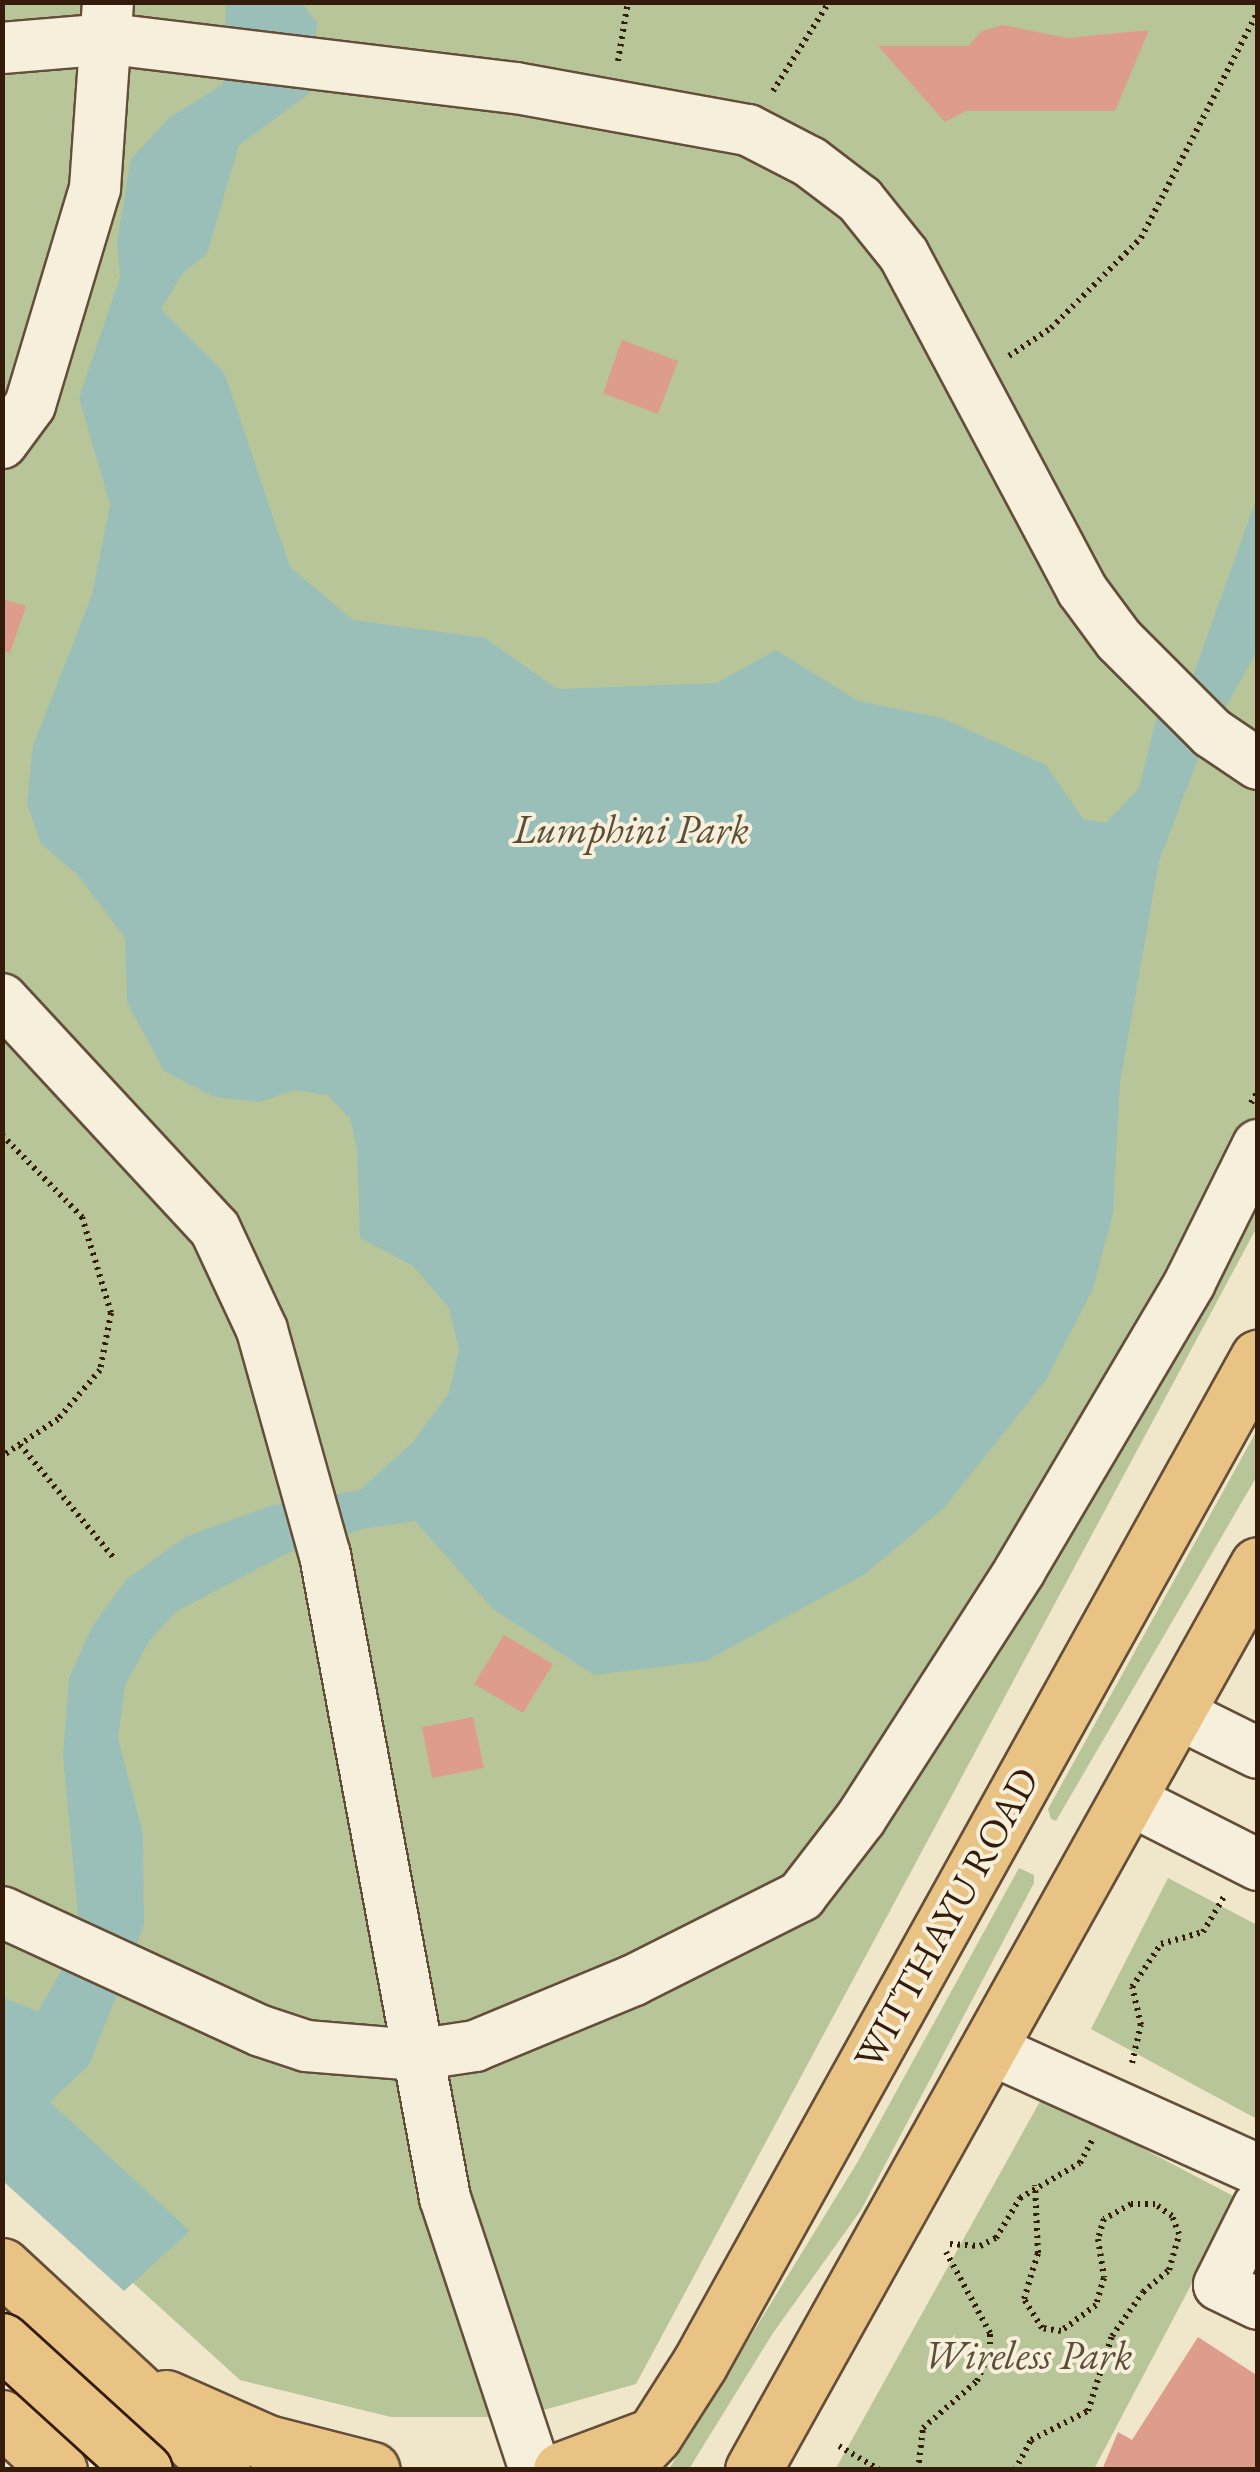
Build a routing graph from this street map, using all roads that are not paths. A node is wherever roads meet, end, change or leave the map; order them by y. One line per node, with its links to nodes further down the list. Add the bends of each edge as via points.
1 (109, 21): 2 (street); 3 (street, via 95,188 30,404); 4 (street, via 226,56 611,102 748,130 810,162 860,200 904,255 1082,590 1174,697)
2 (2, 48)
3 (2, 443)
4 (1258, 764)
5 (2, 999): 17 (street, via 215,1229 262,1330 325,1555)
6 (1253, 1127): 17 (street, via 1190,1282 1020,1570 861,1818 802,1896 634,1980 474,2046)
7 (1258, 1358): 26 (main road, WITTHAYU ROAD)
8 (1258, 1566): 9 (main road)
9 (1177, 1713): 10 (street); 11 (main road)
10 (1251, 1734)
11 (1130, 1800): 13 (street); 16 (main road)
12 (1168, 1850): 14 (street)
13 (1258, 1865)
14 (1258, 1893)
15 (2, 1912): 17 (street, via 66,1946 306,2046)
16 (990, 2049): 18 (street); 27 (main road)
17 (415, 2055): 32 (street, via 445,2198)
18 (1258, 2170)
19 (1258, 2208): 21 (street, via 1219,2284)
20 (12, 2274): 23 (main road, via 30,2325 23,2352); 24 (main road)
21 (1258, 2304)
22 (2, 2341): 29 (main road, bridge)
23 (2, 2371)
24 (131, 2383): 29 (main road, via 150,2439); 30 (main road); 31 (main road, via 267,2442)
25 (2, 2418): 28 (main road)
26 (638, 2452): 33 (main road)
27 (754, 2469)
28 (59, 2470)
29 (146, 2470)
30 (222, 2470)
31 (372, 2470)
32 (535, 2470)
33 (561, 2470)

